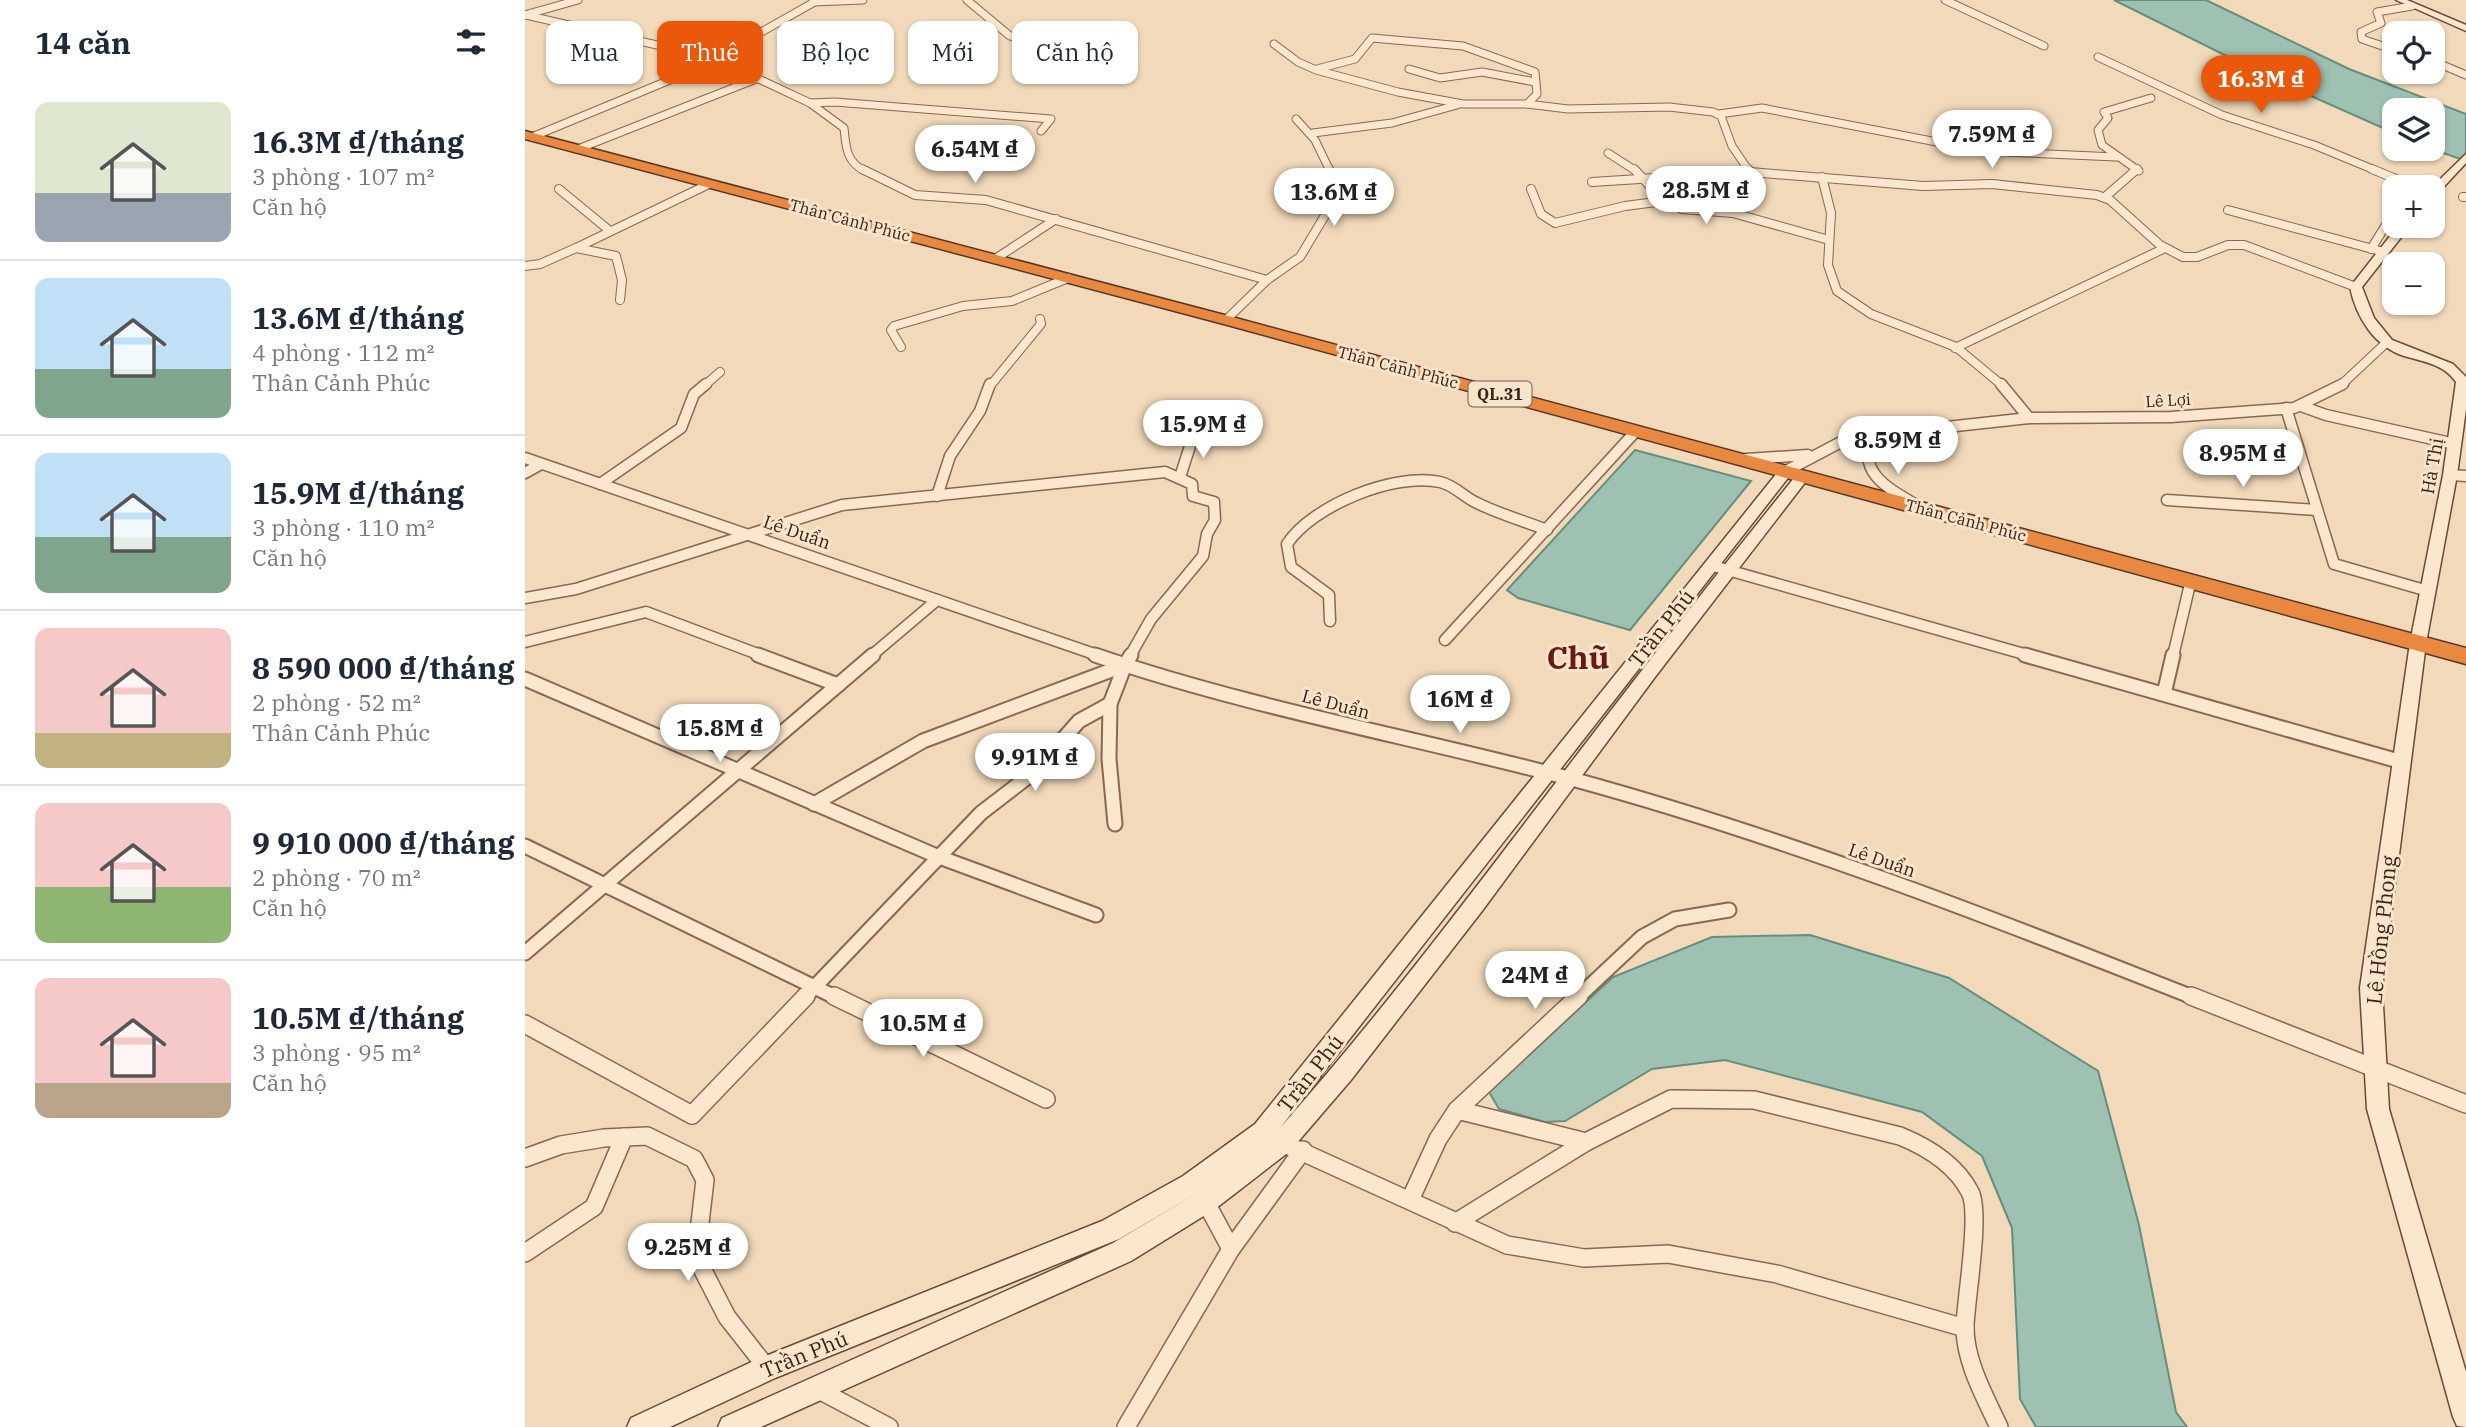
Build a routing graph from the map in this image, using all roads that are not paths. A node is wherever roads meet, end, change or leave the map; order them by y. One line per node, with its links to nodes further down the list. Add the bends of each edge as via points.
1 (578, 0): 8 (street, via 525,15)
2 (863, 0): 6 (street)
3 (967, 0): 11 (street)
4 (1945, 0): 13 (street)
5 (2400, 0): 7 (main road)
6 (816, 1): 10 (street)
7 (2412, 6): 9 (main road); 14 (street, via 2377,12 2381,23 2361,32 2362,39)
8 (552, 21)
9 (2466, 27)
10 (763, 31)
11 (1012, 37)
12 (1274, 44): 18 (street)
13 (2044, 46)
14 (2382, 46)
15 (2098, 57): 38 (street, via 2222,115)
16 (2445, 66): 19 (street)
17 (1409, 69): 21 (street, via 1440,78 1482,72)
18 (1316, 70): 21 (street, via 1357,58 1365,53 1372,37 1397,38 1483,52 1535,72); 26 (street)
19 (2466, 75)
20 (763, 82): 25 (street)
21 (1535, 82): 27 (street, via 1537,94)
22 (660, 84): 32 (street)
23 (743, 84): 33 (street)
24 (2151, 98): 35 (street, via 2104,112 2108,118 2097,136)
25 (810, 103): 30 (street, via 1051,119); 49 (street, via 844,128 847,155 857,167 880,180 915,195 986,200)
26 (1463, 104): 27 (street); 31 (street, via 1392,123)
27 (1527, 104): 28 (street, via 1568,109 1669,107)
28 (1719, 114): 35 (street, via 1743,108 1771,109 1983,151); 37 (street, via 1732,146)
29 (1296, 119): 31 (street)
30 (1041, 131)
31 (1313, 132): 60 (street, via 1337,187 1300,257)
32 (527, 137): 33 (highway, Thân Cảnh Phúc / QL.31)
33 (578, 149): 43 (highway, Thân Cảnh Phúc / QL.31)
34 (1608, 153): 39 (street)
35 (2116, 157): 46 (street, via 2139,171)
36 (2466, 157): 41 (main road)
37 (1750, 172): 39 (street); 40 (street)
38 (2386, 175)
39 (1643, 177): 42 (street); 47 (street)
40 (1822, 177): 46 (street, via 1923,186 1992,184); 53 (street, via 1829,196)
41 (2445, 179)
42 (1592, 182)
43 (709, 184): 50 (street); 57 (highway, Thân Cảnh Phúc / QL.31)
44 (559, 189): 50 (street)
45 (1531, 190): 47 (street, via 1534,206 1555,223)
46 (2105, 197): 55 (street)
47 (1664, 201): 53 (street, via 1682,209 1733,214)
48 (2228, 210): 56 (street)
49 (1056, 219): 57 (street); 60 (street)
50 (610, 231): 54 (street)
51 (2382, 238): 56 (street)
52 (2390, 238): 56 (main road)
53 (1829, 240): 67 (street, via 1828,271 1837,292 1860,308)
54 (576, 248): 58 (street); 62 (street, via 616,256 622,280)
55 (2165, 248): 61 (street, via 2192,258 2236,243); 67 (street)
56 (2377, 250): 61 (main road)
57 (995, 259): 59 (highway, Thân Cảnh Phúc / QL.31)
58 (525, 266)
59 (1068, 278): 64 (highway, Thân Cảnh Phúc / QL.31); 66 (street, via 1013,301 963,306 894,326 891,330)
60 (1268, 280): 64 (street)
61 (2357, 287): 65 (main road, via 2363,311)
62 (620, 299)
63 (1039, 319): 87 (street, via 1041,324 991,382 980,411 950,456)
64 (1226, 320): 74 (highway, Thân Cảnh Phúc / QL.31)
65 (2386, 343): 69 (main road, Hà Thị); 70 (street, Lê Lợi, via 2359,372)
66 (901, 347)
67 (1955, 348): 72 (street, via 2001,381)
68 (720, 372): 86 (street, via 694,394 681,428)
69 (2464, 376): 76 (main road, Hà Thị)
70 (2301, 406): 71 (street, Lê Lợi); 76 (street)
71 (2286, 408): 72 (street, Lê Lợi, via 2171,417); 90 (street)
72 (2029, 418): 75 (street, Lê Lợi)
73 (1203, 429): 85 (street, via 1191,443)
74 (1636, 431): 79 (highway, Thân Cảnh Phúc / QL.31); 91 (street)
75 (1874, 437): 77 (street, Lê Lợi, via 1840,442); 89 (street, via 1867,446 1866,463 1879,483)
76 (2455, 444): 83 (main road, Hà Thị)
77 (1815, 454): 79 (street); 82 (street); 82 (street)
78 (525, 458): 80 (street, Lê Duẩn)
79 (1740, 459): 82 (highway, Thân Cảnh Phúc / QL.31)
80 (541, 464): 81 (street); 86 (street, Lê Duẩn)
81 (525, 473)
82 (1794, 473): 89 (highway, Thân Cảnh Phúc / QL.31); 93 (main road, Trần Phú)
83 (2450, 475): 84 (street); 95 (main road, Hà Thị)
84 (2466, 476)
85 (1180, 477): 87 (street, via 1165,472); 103 (street, via 1192,484 1193,496 1214,502 1215,520 1203,556 1167,597)
86 (600, 484): 92 (street, Lê Duẩn)
87 (937, 496): 92 (street, via 842,505)
88 (2167, 500): 90 (street)
89 (1921, 508): 94 (highway, Thân Cảnh Phúc / QL.31)
90 (2317, 510): 95 (street, via 2334,564)
91 (1547, 530): 98 (street, via 1433,480 1387,484 1344,501 1303,522 1289,542 1287,557 1294,572 1329,595); 99 (street)
92 (752, 535): 96 (street, via 576,589); 97 (street, Lê Duẩn)
93 (1719, 568): 106 (street); 110 (main road, Trần Phú); 111 (main road, Trần Phú)
94 (2191, 580): 101 (highway, Thân Cảnh Phúc / QL.31); 106 (street)
95 (2428, 591): 101 (main road, Hà Thị)
96 (525, 598)
97 (937, 600): 103 (street, Lê Duẩn); 105 (street)
98 (1330, 621)
99 (1445, 640)
100 (525, 642): 105 (street, via 646,612)
101 (2418, 643): 102 (highway, Thân Cảnh Phúc / QL.31); 108 (main road, Lê Hồng Phong)
102 (2466, 656)
103 (1125, 665): 107 (street); 110 (street, Lê Duẩn, via 1392,737); 112 (street, via 923,741)
104 (525, 679): 109 (street)
105 (838, 685): 109 (street)
106 (2164, 694): 108 (street)
107 (1110, 704): 113 (street); 115 (street, via 1079,721 1033,773 981,813)
108 (2402, 762): 122 (main road, Lê Hồng Phong, via 2371,988)
109 (737, 772): 112 (street); 116 (street)
110 (1547, 773): 111 (street, Lê Duẩn); 126 (main road, Trần Phú)
111 (1570, 779): 122 (street, Lê Duẩn, via 1728,825 1965,907); 129 (main road, Trần Phú, via 1343,1073)
112 (814, 804): 115 (street)
113 (1115, 824)
114 (525, 846): 116 (street)
115 (939, 857): 118 (street); 120 (street)
116 (604, 885): 119 (street); 120 (street)
117 (1729, 910): 125 (street, via 1687,915 1652,930)
118 (1095, 915)
119 (525, 953)
120 (815, 987): 121 (street, via 692,1115); 123 (street)
121 (525, 1024)
122 (2375, 1067): 124 (street, Lê Duẩn); 140 (main road, Lê Hồng Phong, via 2378,1109)
123 (1046, 1099)
124 (2466, 1104)
125 (1457, 1110): 128 (street); 132 (street)
126 (1263, 1132): 129 (street); 131 (main road, Trần Phú)
127 (624, 1137): 130 (street, via 561,1145); 136 (street, via 594,1207); 138 (street, via 659,1140 701,1167 705,1180 696,1257 727,1317)
128 (1586, 1142): 134 (street); 137 (street, via 1671,1099 1718,1098 1787,1107 1920,1144 1955,1170 1972,1194 1972,1268)
129 (1293, 1146): 132 (street); 133 (main road, Trần Phú); 135 (street, Trần Phú)
130 (525, 1158)
131 (1191, 1184): 133 (street); 138 (main road, Trần Phú, via 1110,1230)
132 (1410, 1200): 134 (street)
133 (1207, 1201): 135 (street); 139 (main road, Trần Phú, via 1122,1252)
134 (1455, 1223): 137 (street, via 1507,1245 1554,1255 1615,1258 1668,1254 1777,1273)
135 (1231, 1249): 144 (street, Trần Phú)
136 (525, 1253)
137 (1965, 1328): 145 (street, via 1978,1384)
138 (767, 1368): 141 (main road, Trần Phú)
139 (817, 1389): 142 (main road, Trần Phú); 143 (street)
140 (2466, 1417)
141 (640, 1427)
142 (731, 1427)
143 (889, 1427)
144 (1126, 1427)
145 (1999, 1427)

